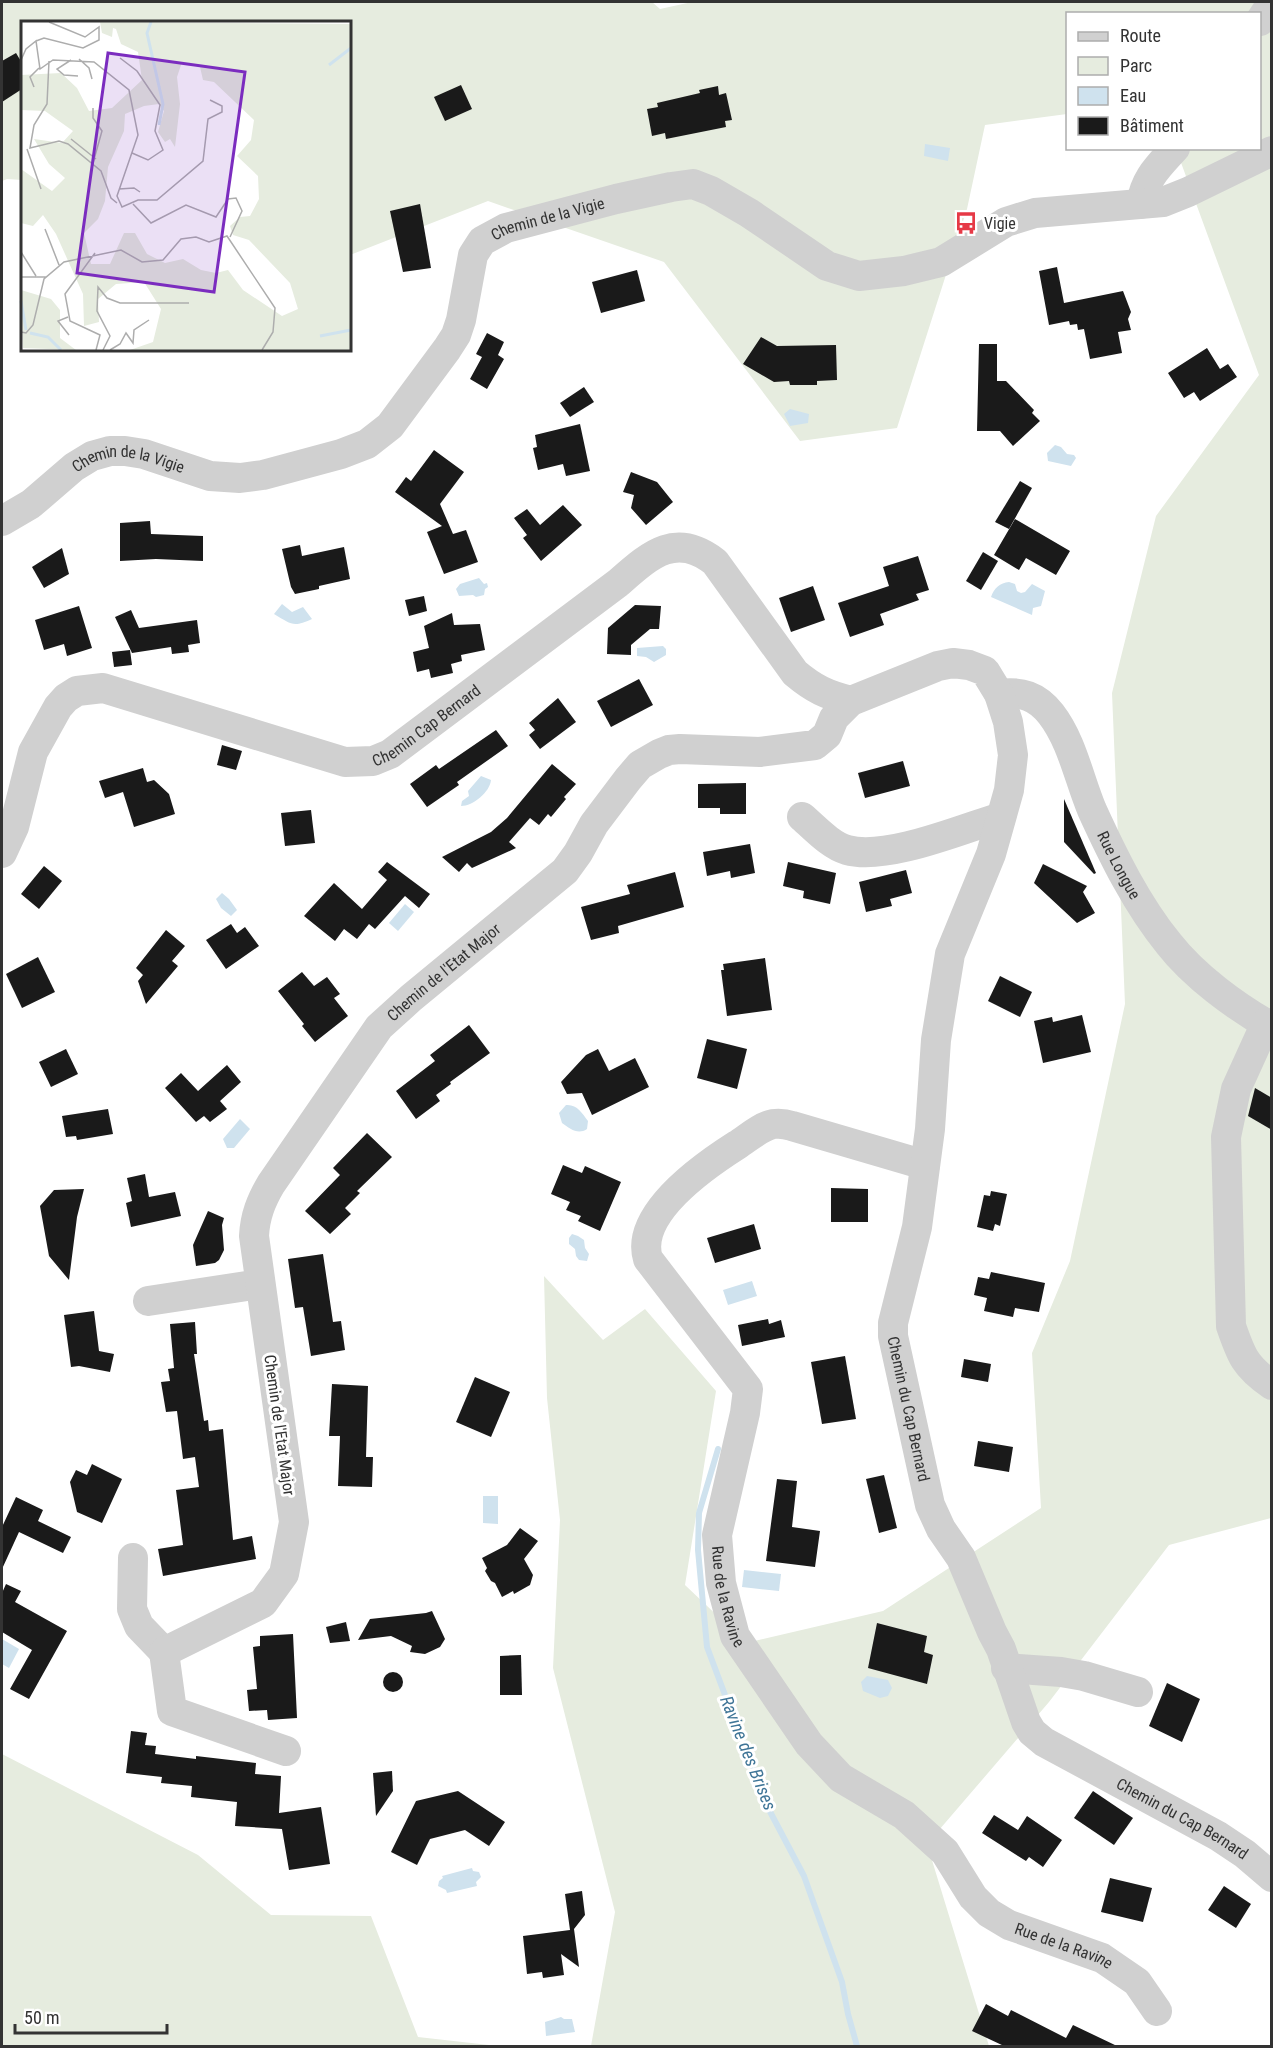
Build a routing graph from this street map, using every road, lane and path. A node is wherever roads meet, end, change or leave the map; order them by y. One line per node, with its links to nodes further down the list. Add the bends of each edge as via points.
1 (1272, 3): 2 (street)
2 (1261, 20)
3 (1173, 150): 5 (street, via 1150,175)
4 (1272, 151): 5 (street, Chemin de la Vigie, via 1188,192 1163,202)
5 (1141, 204): 6 (street, Chemin de la Vigie, via 1035,213 1006,222 941,262 859,276 827,266 749,213 693,184 616,199 506,228 482,241 473,255 461,320 447,350 390,426 368,444 263,475 240,478 210,476 144,454 110,451 74,467 31,504)
6 (2, 521)
7 (938, 666): 8 (street, Chemin du Cap Bernard, via 969,664 985,671); 9 (street, Chemin de l'Etat Major)
8 (999, 694): 11 (street, Chemin du Cap Bernard, via 1013,755); 13 (street, Rue Longue, via 1015,692 1033,697 1050,712 1060,727 1119,867 1152,921 1185,963)
9 (851, 701): 12 (street, Chemin Cap Bernard, via 827,695 795,673 715,562 704,553 691,548 664,549 390,754 373,762 345,762 103,688 77,691 58,707 33,752 14,828); 16 (street, Chemin de l'Etat Major, via 815,746 760,752 669,750 640,765 594,824 565,871 379,1027 261,1200 254,1236)
10 (801, 817): 11 (street, via 836,845 865,852 923,841)
11 (1001, 817): 15 (street, Chemin du Cap Bernard, via 991,854 950,954 936,1040)
12 (2, 853)
13 (1269, 1025): 14 (street)
14 (1260, 1070): 18 (street, via 1236,1089 1226,1137 1231,1326 1241,1355 1257,1375)
15 (925, 1165): 21 (street, Chemin du Cap Bernard, via 917,1227 893,1336 930,1505 961,1558); 25 (street, Rue de la Ravine, via 775,1124 701,1168 678,1190 651,1226 644,1248 648,1259 748,1389 717,1535 721,1583 735,1636 809,1744 841,1778 904,1815 945,1852 989,1913 1009,1925 1102,1958 1137,1982)
16 (260, 1284): 17 (street); 20 (street, Chemin de l'Etat Major, via 294,1522 284,1574 263,1603)
17 (148, 1300)
18 (1272, 1385)
19 (133, 1558): 20 (street, via 132,1609 139,1626)
20 (164, 1652): 23 (street, via 172,1711)
21 (1006, 1668): 22 (street, via 1084,1676); 24 (street, Chemin du Cap Bernard, via 1026,1722 1044,1742 1218,1836)
22 (1138, 1692)
23 (286, 1751)
24 (1272, 1877)
25 (1156, 2011)

